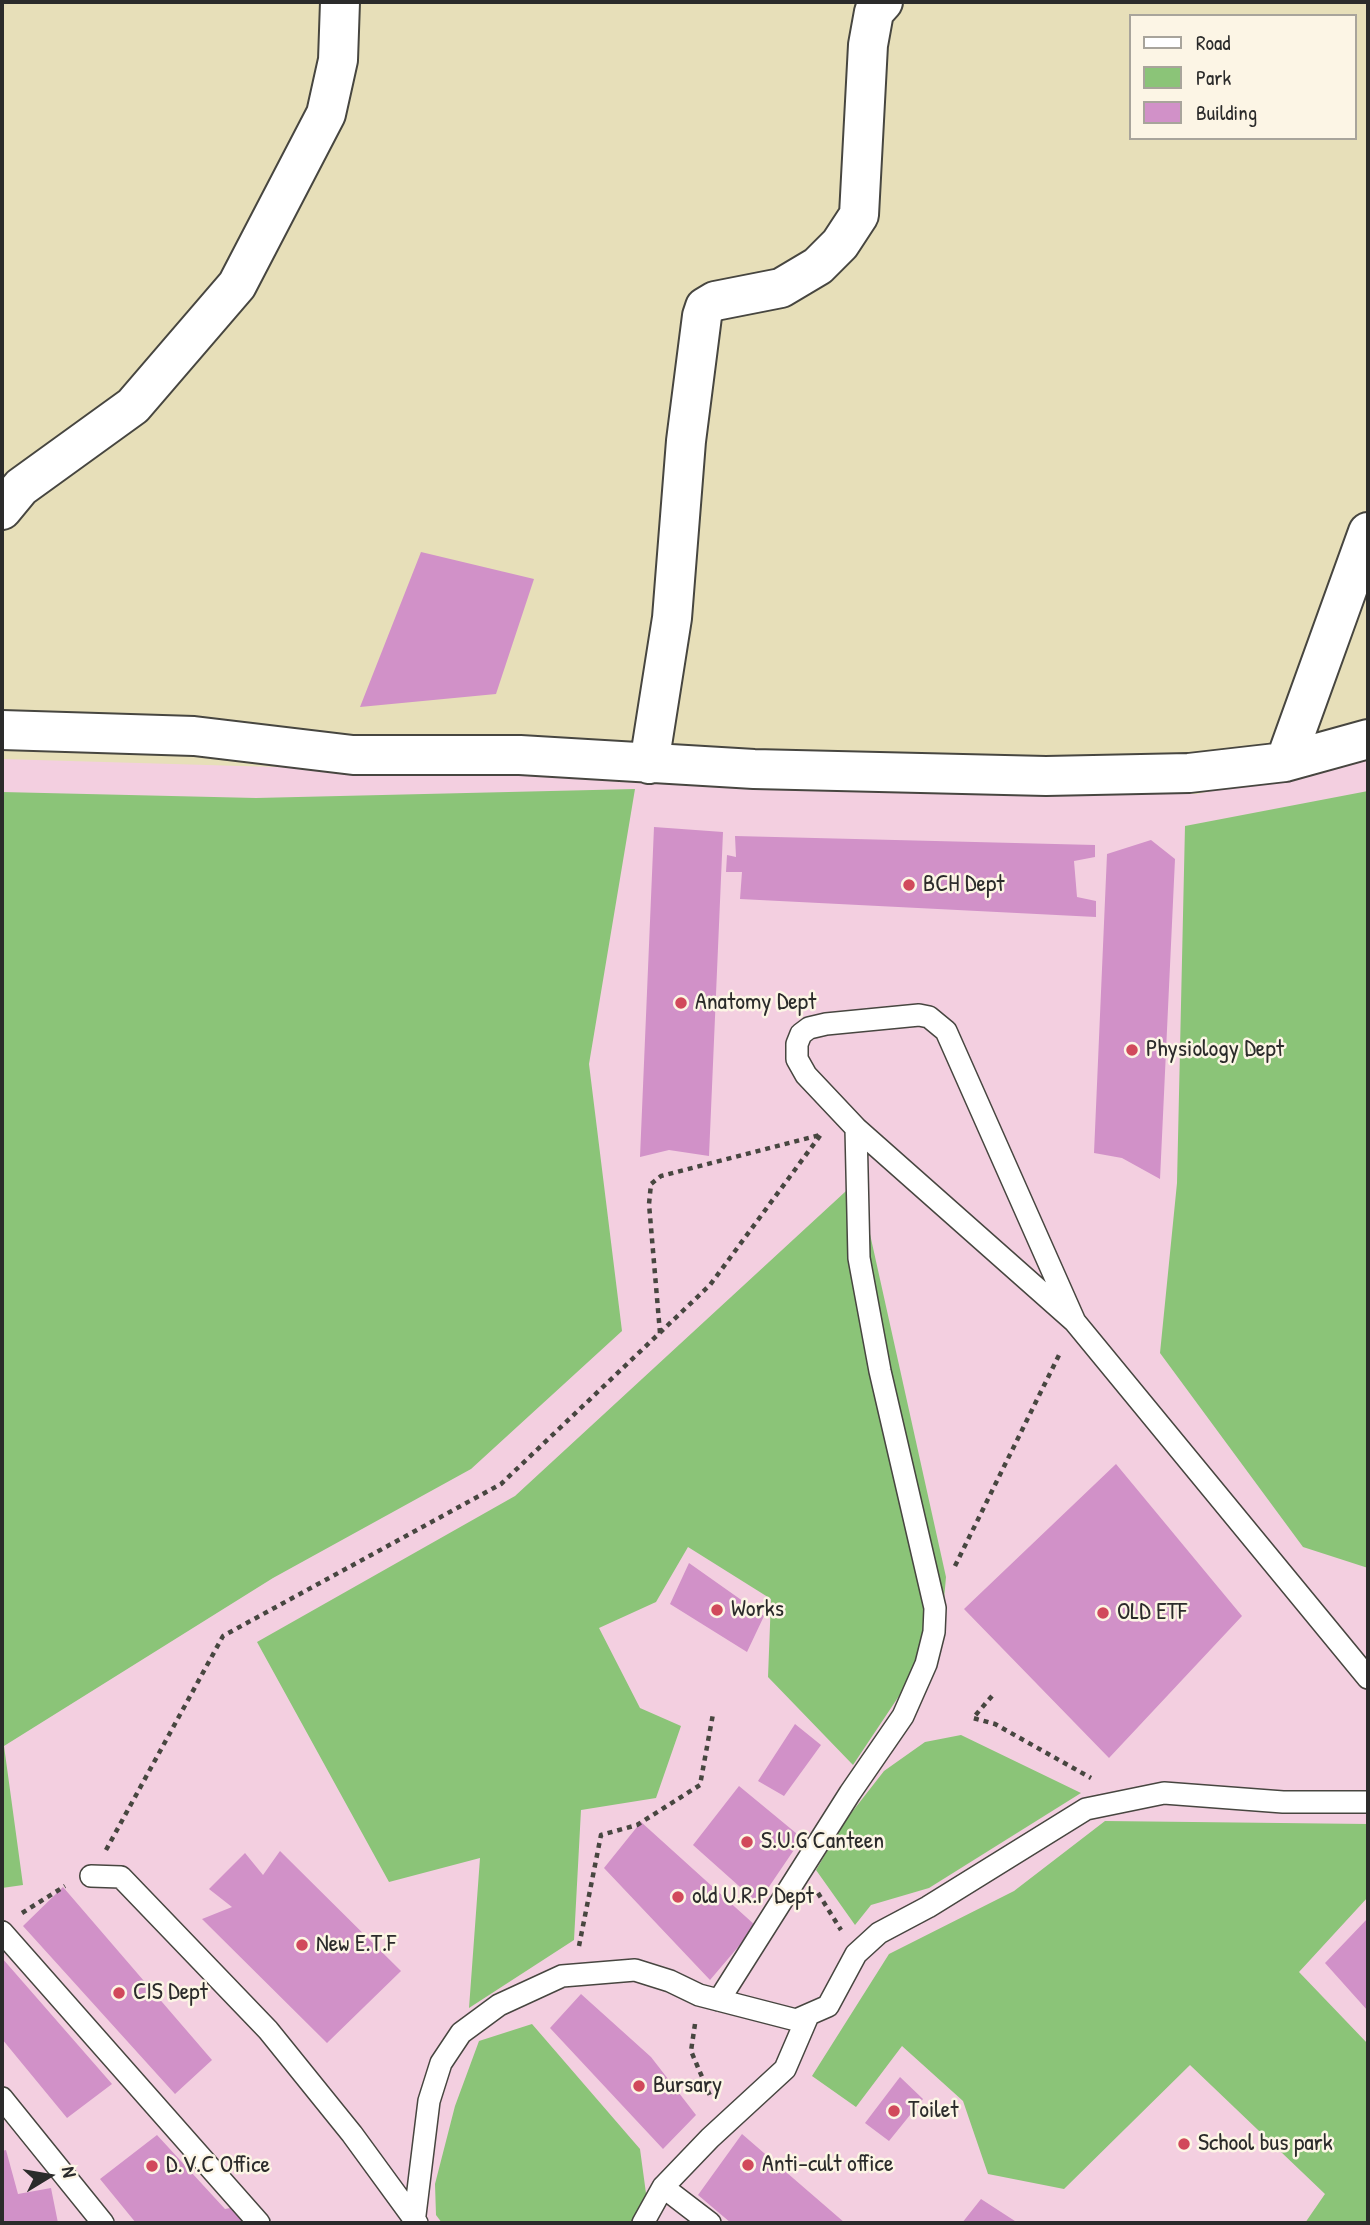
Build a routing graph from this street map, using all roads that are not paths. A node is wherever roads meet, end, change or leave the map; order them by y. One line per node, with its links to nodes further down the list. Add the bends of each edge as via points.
1 (341, 2): 3 (street, via 338,60 326,114 237,285 133,406 21,487)
2 (883, 2): 8 (street, via 874,12 867,45 859,215 818,267 781,288 715,301 705,307 702,316 686,441 672,618)
3 (2, 510)
4 (1368, 532): 7 (street)
5 (2, 730): 8 (street, via 194,736 353,755 520,755)
6 (1368, 739): 7 (street)
7 (1284, 762): 8 (street, via 1189,774 1046,776)
8 (649, 764)
9 (856, 1128): 10 (lane); 10 (lane, via 806,1075 797,1059 801,1034 826,1024 919,1015 937,1022 952,1042); 15 (lane, via 859,1258 935,1608 934,1632 926,1664 903,1716 803,1868)
10 (1075, 1322): 11 (lane)
11 (1368, 1678)
12 (1368, 1802): 16 (lane, via 1283,1802 1164,1793 1086,1809 879,1933 856,1954 828,2006)
13 (91, 1876): 19 (lane, via 121,1877 251,2012 352,2134)
14 (7, 1926): 21 (lane)
15 (709, 1998): 16 (lane, via 776,2018); 19 (lane, via 635,1970 562,1976 499,2005 461,2033 441,2063 429,2102)
16 (807, 2018): 18 (lane, via 785,2069)
17 (4, 2104): 20 (lane)
18 (663, 2186): 22 (lane); 23 (lane)
19 (416, 2222)
20 (103, 2223)
21 (259, 2223)
22 (643, 2223)
23 (710, 2223)

